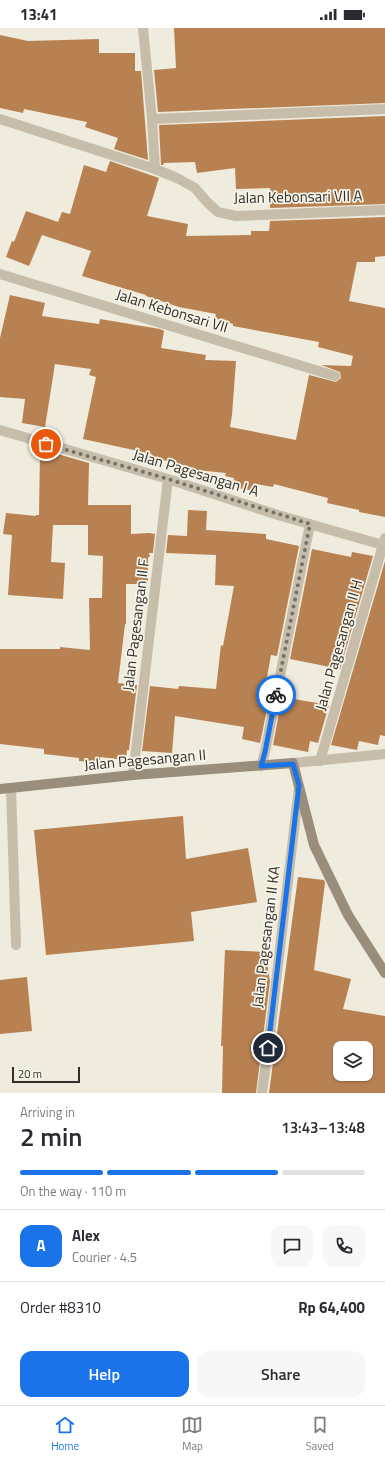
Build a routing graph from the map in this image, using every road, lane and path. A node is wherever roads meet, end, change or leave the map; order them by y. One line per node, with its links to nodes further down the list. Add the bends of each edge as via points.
1 (143, 28): 4 (street)
2 (385, 109): 4 (street)
3 (0, 119): 5 (street, Jalan Kebonsari VII A)
4 (152, 119): 5 (street)
5 (155, 169): 6 (street, Jalan Kebonsari VII A, via 195,188 218,212 236,216)
6 (385, 210)
7 (0, 274): 8 (street, Jalan Kebonsari VII)
8 (335, 376)
9 (0, 430): 10 (street, Jalan Pagesangan I A)
10 (168, 479): 11 (street, Jalan Pagesangan I A); 17 (street, Jalan Pagesangan II F)
11 (310, 524): 12 (street, Jalan Pagesangan I A); 16 (street)
12 (384, 541): 14 (street, Jalan Pagesangan II H)
13 (385, 754): 14 (street, Jalan Pagesangan II)
14 (320, 761): 15 (street, Jalan Pagesangan II)
15 (293, 764): 16 (street, Jalan Pagesangan II); 18 (street)
16 (261, 766): 17 (street, Jalan Pagesangan II)
17 (133, 775): 19 (street, Jalan Pagesangan II)
18 (299, 785): 22 (street, via 314,845 348,916); 23 (street, Jalan Pagesangan II KA)
19 (11, 788): 20 (street, Jalan Pagesangan II); 21 (street)
20 (0, 789)
21 (16, 945)
22 (385, 973)
23 (262, 1093)

